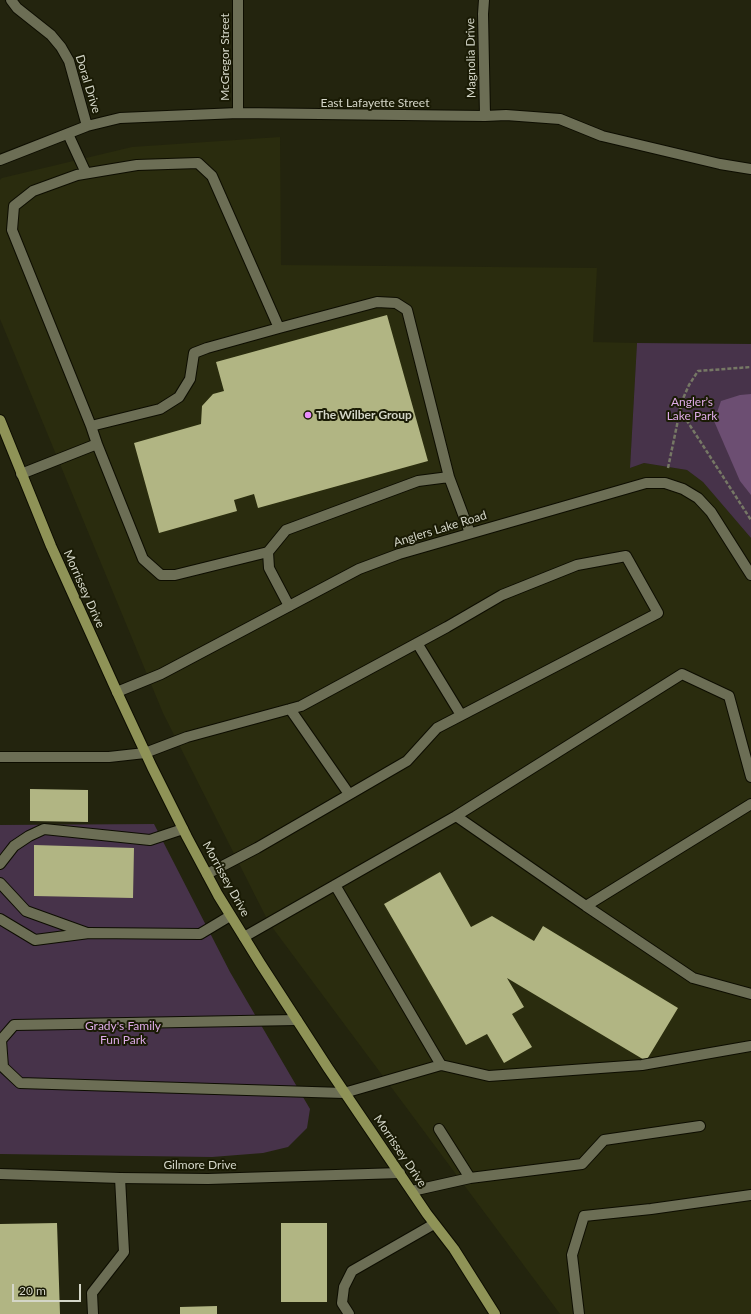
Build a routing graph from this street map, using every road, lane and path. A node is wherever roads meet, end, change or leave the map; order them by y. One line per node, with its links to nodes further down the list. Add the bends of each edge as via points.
1 (11, 0): 6 (street, Doral Drive, via 61,47 69,61)
2 (238, 0): 4 (street, McGregor Street)
3 (484, 0): 5 (street, Magnolia Drive)
4 (238, 113): 5 (street, East Lafayette Street); 6 (street, East Lafayette Street, via 120,118)
5 (485, 116): 9 (street, East Lafayette Street, via 506,115 560,120 602,136)
6 (87, 126): 7 (street, East Lafayette Street)
7 (68, 134): 8 (street, East Lafayette Street); 10 (street)
8 (0, 160)
9 (751, 169)
10 (86, 173): 11 (street, via 137,165 198,163 212,176); 15 (street, via 33,191 14,206 12,230)
11 (279, 328): 15 (street, via 194,353 190,379 179,397 160,409); 18 (street, via 376,302 396,303 407,310)
12 (751, 367): 13 (path, via 698,371 689,385)
13 (680, 410): 19 (path); 20 (path)
14 (0, 420): 17 (main road, Morrissey Drive)
15 (91, 426): 16 (street)
16 (97, 444): 17 (street); 22 (street, via 143,559 161,575 175,575)
17 (21, 474): 26 (main road, Morrissey Drive)
18 (449, 477): 21 (street); 22 (street, via 418,481 286,530)
19 (665, 483): 21 (street, Anglers Lake Road, via 646,483); 23 (street, Anglers Lake Road, via 698,498 711,512)
20 (751, 520)
21 (470, 533): 24 (street, Anglers Lake Road, via 399,554 360,569)
22 (268, 552): 24 (street, via 269,568)
23 (751, 575)
24 (289, 606): 26 (street, Anglers Lake Road, via 161,674)
25 (417, 643): 27 (street, via 301,706); 28 (street); 28 (street, via 502,595 577,565 626,556 658,613)
26 (117, 692): 29 (main road, Morrissey Drive)
27 (290, 709): 29 (street, via 188,737); 32 (street)
28 (461, 715): 32 (street, via 437,728 406,760)
29 (145, 753): 30 (street, via 109,758); 35 (main road, Morrissey Drive)
30 (0, 757)
31 (751, 777): 34 (street, via 729,696 682,674)
32 (349, 794): 37 (street)
33 (751, 804): 40 (street)
34 (456, 816): 39 (street); 40 (street)
35 (183, 829): 36 (street, via 150,840 44,829 14,846); 37 (main road, Morrissey Drive)
36 (0, 864)
37 (208, 874): 41 (main road, Morrissey Drive)
38 (0, 883): 43 (street, via 26,911)
39 (335, 885): 44 (street); 48 (street)
40 (586, 906): 45 (street, via 693,978)
41 (230, 916): 43 (street, via 200,934); 44 (main road, Morrissey Drive)
42 (0, 919): 43 (street, via 34,940)
43 (89, 933)
44 (244, 937): 46 (main road, Morrissey Drive)
45 (751, 994)
46 (297, 1020): 49 (main road, Morrissey Drive); 49 (street, via 14,1025 1,1040 3,1067 20,1083)
47 (751, 1046): 48 (street, via 642,1066 489,1076)
48 (441, 1066): 49 (street)
49 (344, 1093): 52 (main road, Morrissey Drive)
50 (700, 1126): 55 (street, via 604,1140 582,1164)
51 (439, 1129): 55 (street)
52 (400, 1173): 54 (street, Gilmore Drive, via 208,1179); 56 (main road, Morrissey Drive)
53 (0, 1174): 54 (street, Gilmore Drive)
54 (120, 1178): 59 (street, via 124,1252 92,1293)
55 (470, 1178): 56 (street)
56 (412, 1191): 58 (main road, Morrissey Drive)
57 (751, 1195): 62 (street, via 584,1216 572,1255)
58 (434, 1224): 60 (street, via 352,1271 344,1287 342,1303); 61 (main road, Morrissey Drive, via 454,1249)
59 (93, 1314)
60 (350, 1314)
61 (495, 1314)
62 (579, 1314)

